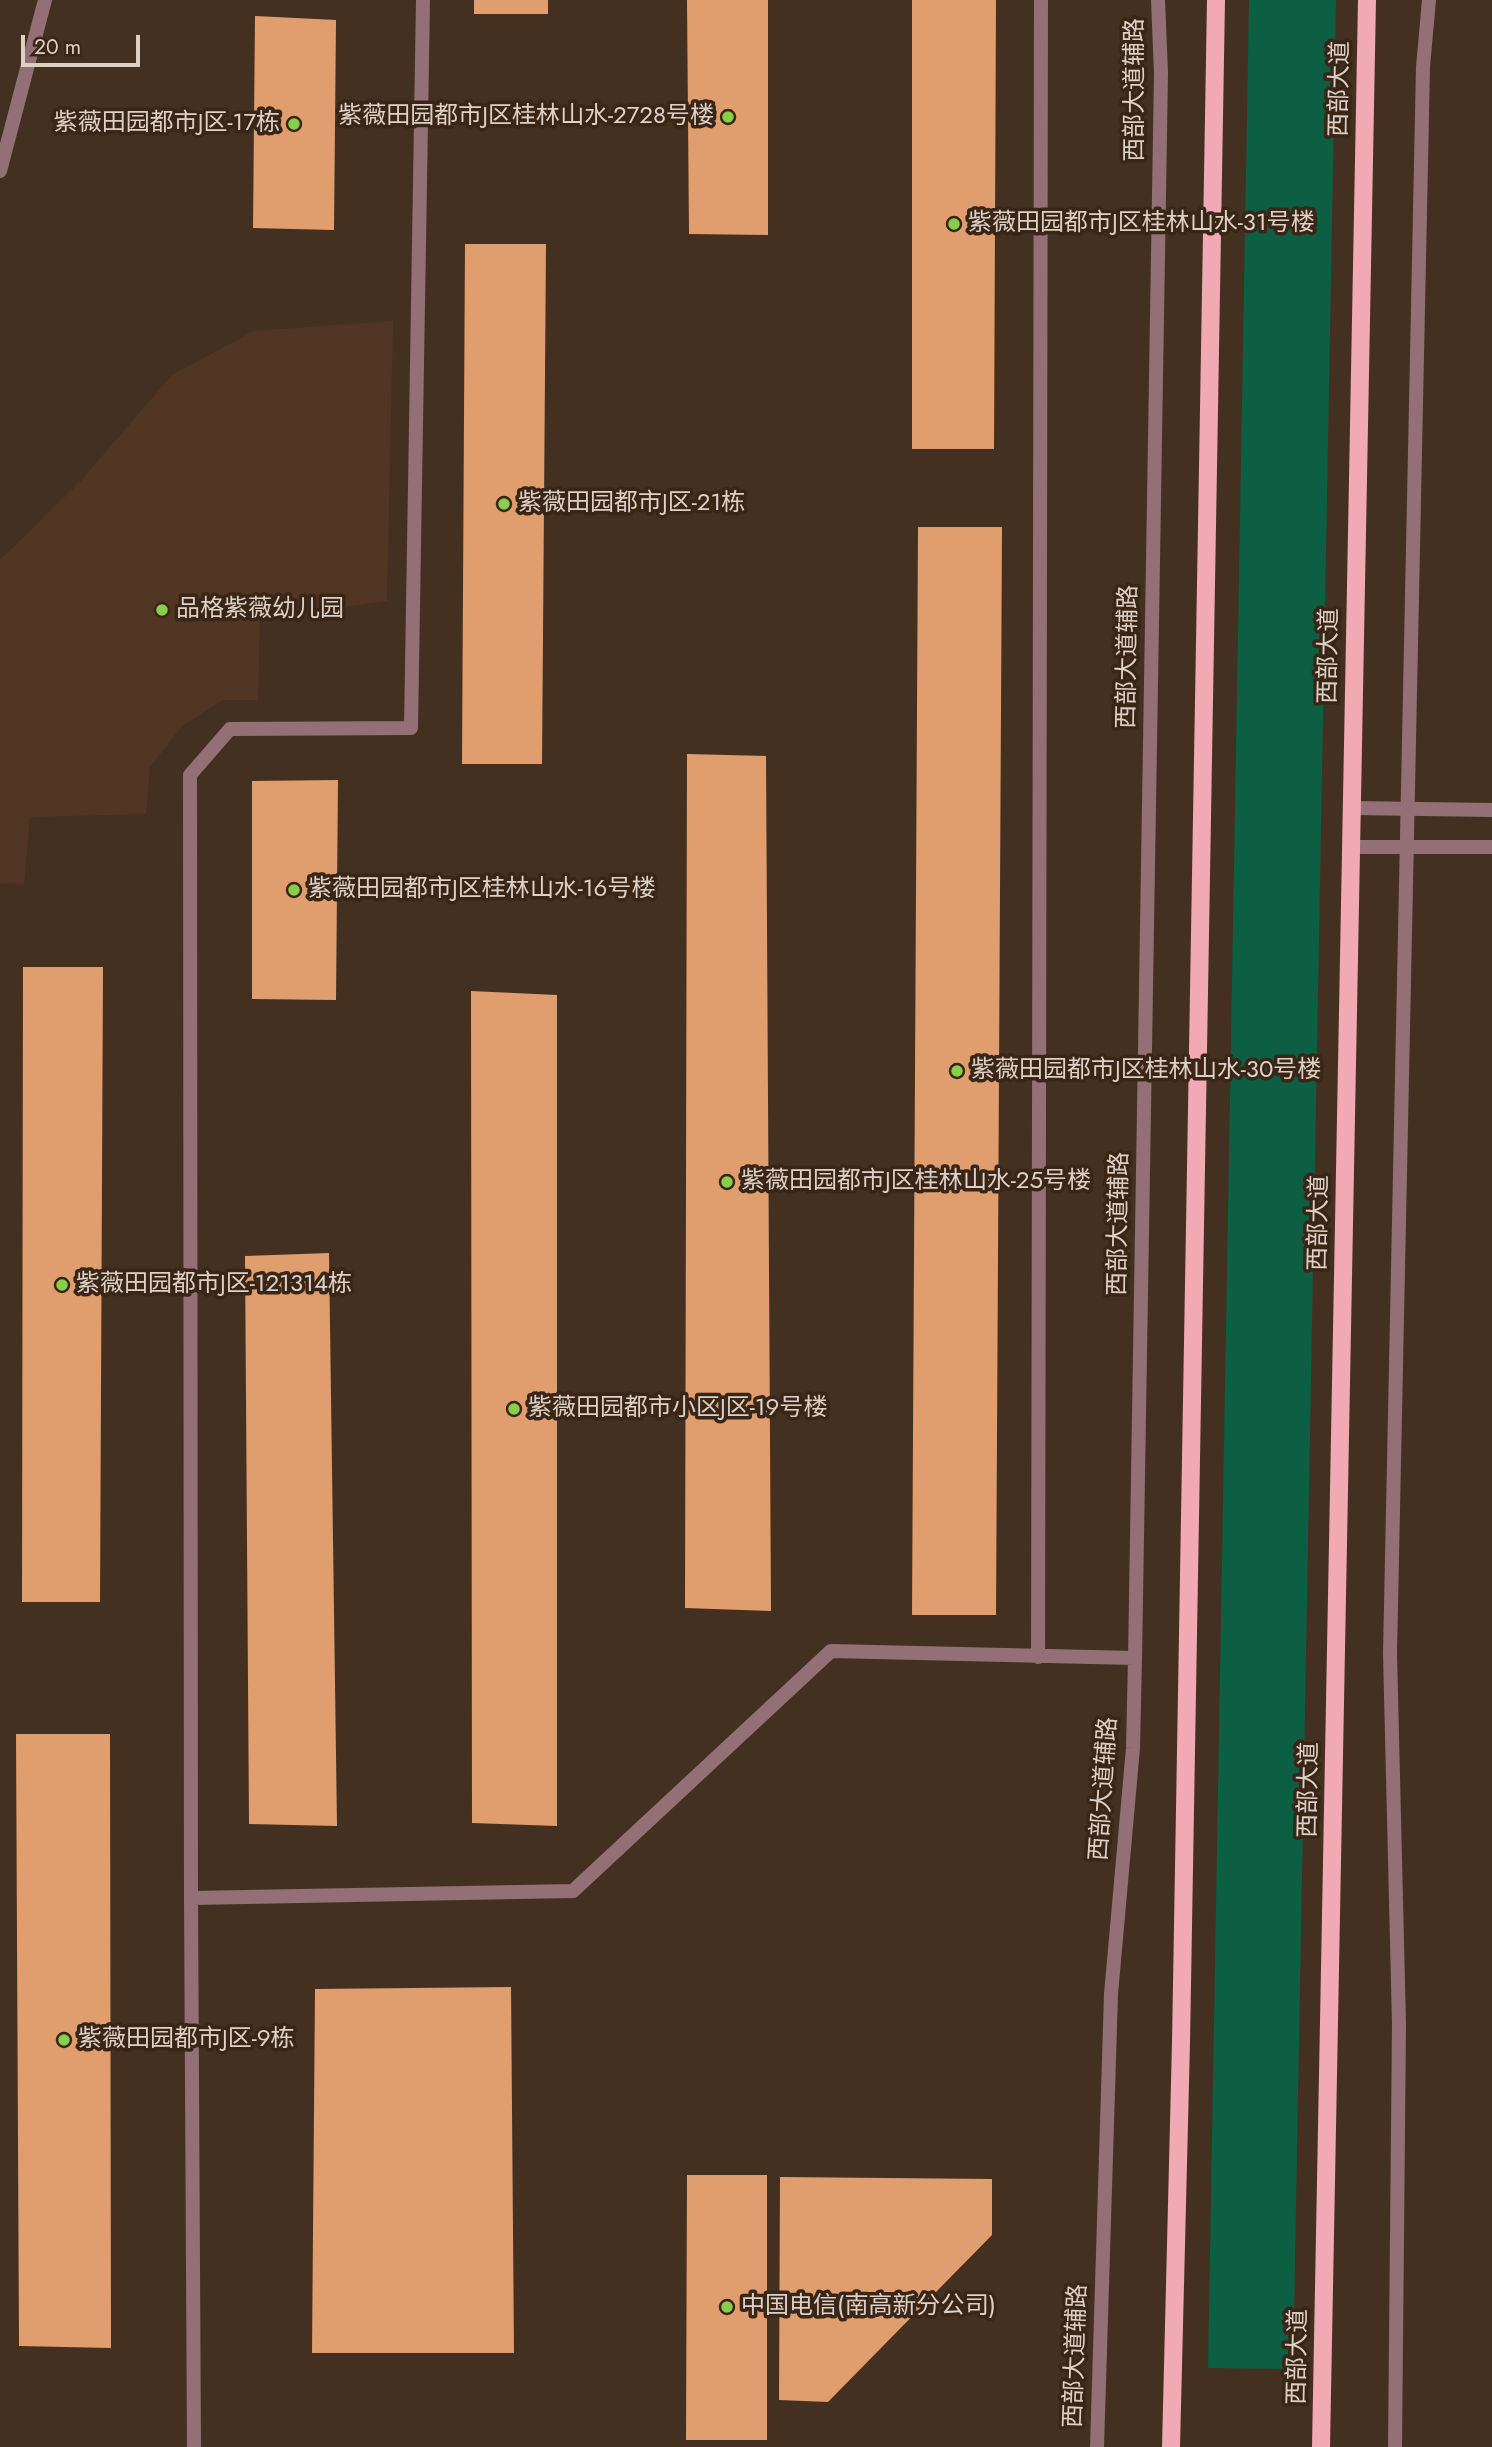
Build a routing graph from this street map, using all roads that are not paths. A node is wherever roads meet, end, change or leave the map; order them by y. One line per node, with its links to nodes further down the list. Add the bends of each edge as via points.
1 (45, 0): 8 (street)
2 (423, 0): 17 (street, via 411,728 230,729 190,775)
3 (1041, 0): 15 (street)
4 (1158, 0): 16 (street, 西部大道辅路, via 1161,73)
5 (1216, 0): 20 (main road)
6 (1367, 0): 9 (main road, 西部大道)
7 (1429, 0): 10 (street, via 1423,67)
8 (0, 171)
9 (1352, 808): 10 (street); 13 (main road, 西部大道)
10 (1408, 810): 11 (street); 14 (street)
11 (1492, 810)
12 (1492, 846): 14 (street)
13 (1351, 847): 14 (street); 21 (main road, 西部大道)
14 (1408, 847): 22 (street, via 1390,1653 1399,2024)
15 (1038, 1657): 16 (street); 17 (street, via 831,1651 573,1891)
16 (1135, 1658): 19 (street, 西部大道辅路, via 1133,1748 1111,1994)
17 (191, 1898): 18 (street)
18 (194, 2447)
19 (1097, 2447)
20 (1171, 2447)
21 (1321, 2447)
22 (1395, 2447)

